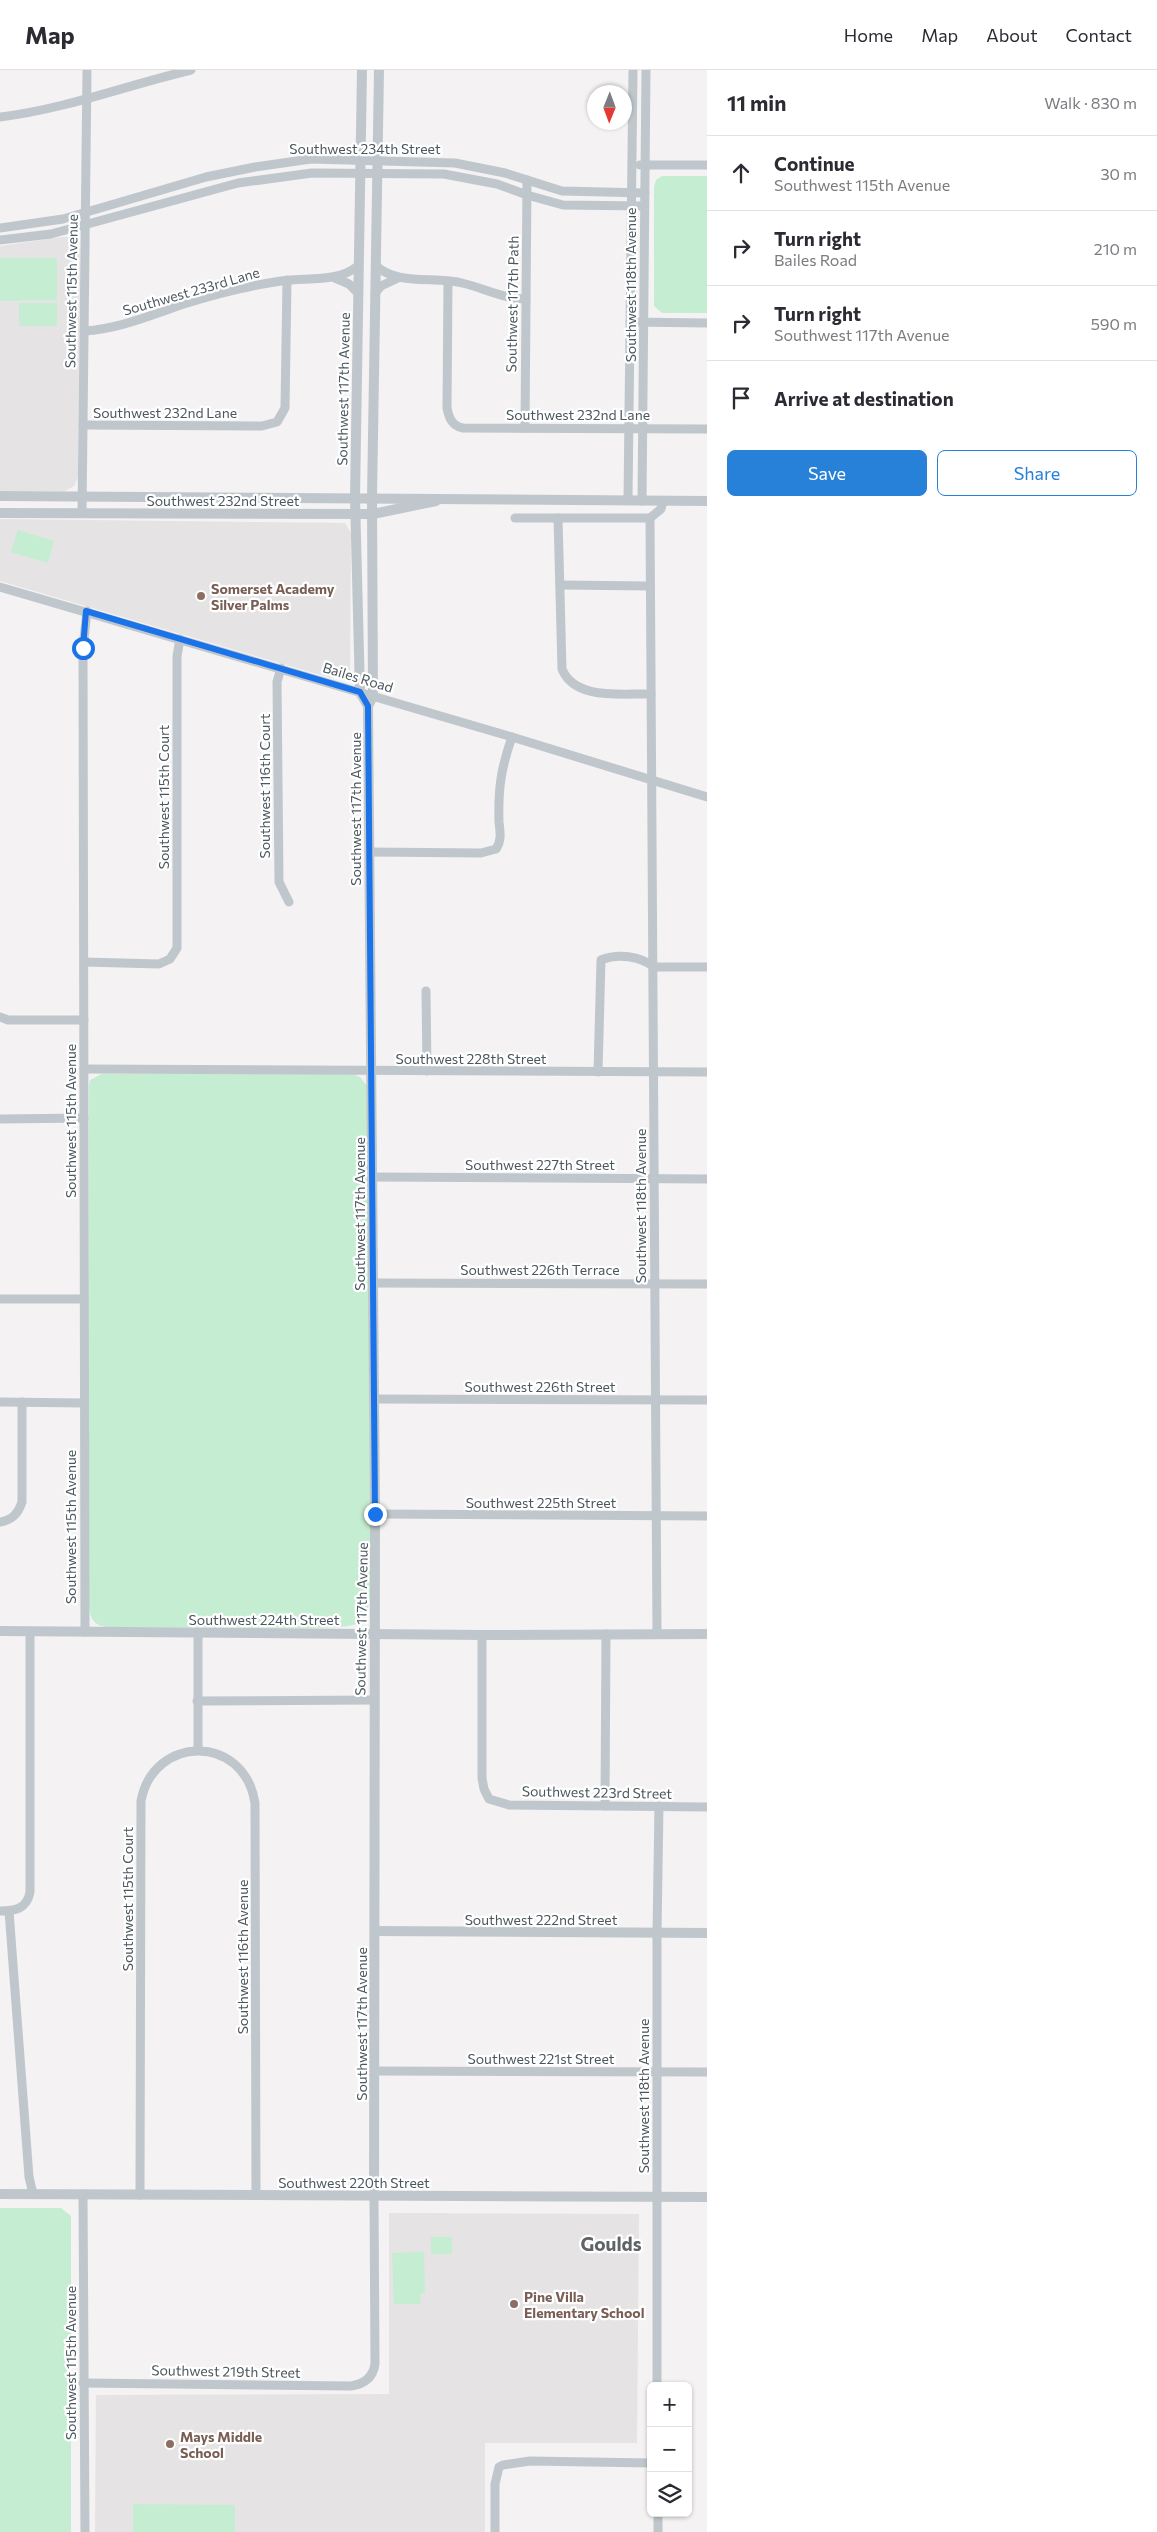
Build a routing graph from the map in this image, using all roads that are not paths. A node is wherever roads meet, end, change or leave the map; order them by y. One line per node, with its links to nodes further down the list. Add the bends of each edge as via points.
1 (87, 70): 7 (street, Southwest 115th Avenue)
2 (191, 70): 7 (street)
3 (362, 70): 9 (street, Southwest 117th Avenue)
4 (378, 70): 10 (street)
5 (633, 70): 11 (street, Southwest 118th Avenue)
6 (646, 70): 12 (street, Southwest 118th Avenue)
7 (87, 99): 8 (street); 22 (street, Southwest 115th Avenue)
8 (0, 117)
9 (359, 160): 10 (street, Southwest 234th Street); 14 (street, Southwest 117th Avenue); 22 (street, Southwest 234th Street, via 302,160 206,176)
10 (378, 161): 15 (street); 16 (street, Southwest 234th Street, via 455,163)
11 (632, 165): 12 (street); 17 (street, Southwest 118th Avenue)
12 (645, 165): 13 (street); 18 (street, Southwest 118th Avenue)
13 (707, 166)
14 (359, 174): 15 (street, Southwest 234th Street); 23 (street, Southwest 234th Street, via 294,174 238,183); 26 (street, Southwest 117th Avenue)
15 (377, 174): 19 (street, Southwest 234th Street, via 461,176 497,184); 27 (street)
16 (528, 180): 17 (street, Southwest 234th Street, via 562,191); 19 (street, Southwest 117th Path)
17 (632, 192): 18 (street, Southwest 234th Street); 20 (street, Southwest 118th Avenue)
18 (645, 193): 21 (street, Southwest 118th Avenue)
19 (527, 196): 20 (street, Southwest 234th Street, via 563,204); 34 (street, Southwest 117th Path)
20 (631, 206): 21 (street, Southwest 234th Street); 35 (street, Southwest 118th Avenue)
21 (644, 206): 36 (street, Southwest 118th Avenue)
22 (86, 213): 23 (street, Southwest 115th Avenue); 24 (street, Southwest 234th Street)
23 (85, 225): 25 (street, Southwest 234th Street, via 51,234); 38 (street, Southwest 115th Avenue)
24 (0, 228)
25 (0, 240)
26 (358, 266): 28 (street, Southwest 233rd Lane); 32 (street, Southwest 117th Avenue)
27 (376, 266): 29 (street); 33 (street)
28 (335, 278): 30 (street, Southwest 233rd Lane); 32 (street, via 346,282)
29 (398, 278): 31 (street); 33 (street, via 381,286)
30 (287, 280): 38 (street, Southwest 233rd Lane, via 236,290 118,326); 39 (street, Southwest 232nd Lane, via 285,408 277,422 262,426)
31 (448, 281): 34 (street, via 510,299); 40 (street, Southwest 232nd Lane, via 447,408 452,421 463,428)
32 (358, 293): 46 (street, Southwest 117th Avenue)
33 (375, 293): 47 (street)
34 (526, 300): 40 (street, Southwest 117th Path)
35 (630, 322): 36 (street); 41 (street, Southwest 118th Avenue)
36 (644, 323): 37 (street); 42 (street, Southwest 118th Avenue)
37 (707, 323)
38 (84, 331): 39 (street, Southwest 115th Avenue)
39 (83, 425): 45 (street, Southwest 115th Avenue)
40 (525, 428): 41 (street, Southwest 232nd Lane)
41 (629, 428): 42 (street, Southwest 232nd Lane); 49 (street, Southwest 118th Avenue)
42 (643, 428): 43 (street, Southwest 232nd Lane); 50 (street, Southwest 118th Avenue)
43 (707, 429)
44 (0, 496): 45 (street, Southwest 232nd Street)
45 (82, 497): 46 (street, Southwest 232nd Street); 54 (street, Southwest 115th Avenue)
46 (355, 498): 47 (street, Southwest 232nd Street); 55 (street, Southwest 117th Avenue)
47 (372, 498): 48 (street, Southwest 232nd Street); 56 (street)
48 (444, 498): 49 (street, Southwest 232nd Street); 56 (street, Southwest 232nd Street, via 426,505)
49 (628, 500): 50 (street, Southwest 232nd Street)
50 (642, 501): 51 (street, Southwest 232nd Street)
51 (663, 501): 52 (street, Southwest 232nd Street); 59 (street, via 661,509)
52 (707, 501)
53 (0, 513): 54 (street, Southwest 232nd Street)
54 (82, 513): 55 (street, Southwest 232nd Street)
55 (355, 514): 56 (street, Southwest 232nd Street); 66 (street, Southwest 117th Avenue)
56 (373, 514): 68 (street)
57 (515, 518): 58 (street)
58 (558, 518): 59 (street); 60 (street)
59 (650, 518): 61 (street, Southwest 118th Avenue)
60 (560, 585): 61 (street); 67 (street, via 562,669 566,679 590,692)
61 (650, 586): 67 (street, Southwest 118th Avenue)
62 (0, 587): 63 (street, Bailes Road)
63 (86, 611): 64 (street, Bailes Road); 75 (street, Southwest 115th Avenue, via 83,648)
64 (180, 640): 65 (street, Bailes Road); 75 (street, Southwest 115th Court, via 177,654 178,944 174,954 166,962 158,964)
65 (281, 668): 66 (street, Bailes Road); 74 (street, Southwest 116th Court, via 277,682 279,882)
66 (360, 692): 68 (street, Bailes Road); 69 (street, Southwest 117th Avenue)
67 (651, 694): 71 (street, Southwest 118th Avenue)
68 (374, 696): 69 (street); 70 (street, Bailes Road)
69 (368, 706): 73 (street, Southwest 117th Avenue)
70 (512, 737): 71 (street, Bailes Road); 73 (street, via 498,786 500,838 496,849 482,853)
71 (652, 779): 72 (street, Bailes Road); 76 (street, Southwest 118th Avenue)
72 (707, 797)
73 (369, 852): 82 (street, Southwest 117th Avenue)
74 (289, 902)
75 (84, 962): 80 (street, Southwest 115th Avenue)
76 (654, 967): 77 (street); 84 (street, via 641,959 614,957 601,960); 85 (street, Southwest 118th Avenue)
77 (707, 967)
78 (426, 991): 83 (street)
79 (0, 1016): 80 (street, via 8,1020)
80 (84, 1020): 81 (street, Southwest 115th Avenue)
81 (84, 1069): 82 (street, Southwest 228th Street); 87 (street, Southwest 115th Avenue)
82 (372, 1071): 83 (street, Southwest 228th Street); 89 (street, Southwest 117th Avenue)
83 (427, 1071): 84 (street, Southwest 228th Street)
84 (598, 1072): 85 (street, Southwest 228th Street)
85 (654, 1072): 86 (street, Southwest 228th Street); 90 (street, Southwest 118th Avenue)
86 (707, 1072)
87 (84, 1118): 88 (street); 96 (street, Southwest 115th Avenue)
88 (0, 1119)
89 (373, 1177): 90 (street, Southwest 227th Street); 92 (street, Southwest 117th Avenue)
90 (653, 1178): 91 (street, Southwest 227th Street); 93 (street, Southwest 118th Avenue)
91 (707, 1179)
92 (373, 1283): 93 (street, Southwest 226th Terrace); 97 (street, Southwest 117th Avenue)
93 (654, 1284): 94 (street, Southwest 226th Terrace); 98 (street, Southwest 118th Avenue)
94 (707, 1284)
95 (0, 1299): 96 (street)
96 (83, 1299): 102 (street, Southwest 115th Avenue)
97 (374, 1399): 98 (street, Southwest 226th Street); 103 (street, Southwest 117th Avenue)
98 (655, 1400): 99 (street, Southwest 226th Street); 104 (street, Southwest 118th Avenue)
99 (707, 1400)
100 (0, 1402): 101 (street)
101 (22, 1402): 102 (street); 106 (street, via 22,1499 16,1515)
102 (83, 1403): 109 (street, Southwest 115th Avenue)
103 (375, 1514): 104 (street, Southwest 225th Street); 111 (street, Southwest 117th Avenue)
104 (656, 1516): 105 (street, Southwest 225th Street); 113 (street, Southwest 118th Avenue)
105 (707, 1516)
106 (0, 1522)
107 (0, 1631): 108 (street, Southwest 224th Street)
108 (30, 1631): 109 (street, Southwest 224th Street); 122 (street, via 30,1892 25,1905)
109 (85, 1632): 110 (street, Southwest 224th Street)
110 (198, 1633): 111 (street, Southwest 224th Street); 117 (street)
111 (374, 1633): 115 (street, Southwest 224th Street); 116 (street, Southwest 117th Avenue)
112 (606, 1634): 113 (street, Southwest 224th Street); 115 (street, Southwest 224th Street); 119 (street)
113 (657, 1634): 114 (street, Southwest 224th Street)
114 (707, 1634)
115 (482, 1635): 119 (street, Southwest 223rd Street, via 482,1778 489,1799 509,1805)
116 (373, 1700): 117 (street); 123 (street, Southwest 117th Avenue)
117 (197, 1701): 118 (street)
118 (198, 1749): 132 (street, Southwest 115th Court, via 178,1755 162,1765 148,1782 141,1801); 133 (street, Southwest 116th Avenue, via 223,1756 239,1768 249,1783 255,1803)
119 (605, 1806): 120 (street, Southwest 223rd Street)
120 (660, 1806): 121 (street, Southwest 223rd Street); 124 (street, Southwest 118th Avenue)
121 (707, 1807)
122 (4, 1911): 130 (street)
123 (375, 1931): 124 (street, Southwest 222nd Street); 126 (street, Southwest 117th Avenue)
124 (657, 1933): 125 (street, Southwest 222nd Street); 127 (street, Southwest 118th Avenue)
125 (707, 1933)
126 (374, 2071): 127 (street, Southwest 221st Street); 134 (street, Southwest 117th Avenue)
127 (657, 2072): 128 (street, Southwest 221st Street); 135 (street, Southwest 118th Avenue)
128 (707, 2072)
129 (0, 2194): 130 (street, Southwest 220th Street)
130 (33, 2194): 131 (street, Southwest 220th Street)
131 (83, 2194): 132 (street, Southwest 220th Street); 139 (street, Southwest 115th Avenue)
132 (140, 2195): 133 (street, Southwest 220th Street)
133 (256, 2196): 134 (street, Southwest 220th Street)
134 (374, 2196): 135 (street, Southwest 220th Street); 137 (street, Southwest 117th Avenue, via 375,2364)
135 (656, 2197): 136 (street, Southwest 220th Street); 138 (street, Southwest 118th Avenue)
136 (707, 2197)
137 (368, 2380): 139 (street, Southwest 219th Street, via 351,2386)
138 (657, 2382)
139 (84, 2383): 142 (street, Southwest 115th Avenue)
140 (647, 2463): 143 (street, via 519,2462 499,2467 494,2484)
141 (658, 2517): 144 (street)
142 (85, 2532)
143 (494, 2532)
144 (658, 2532)

